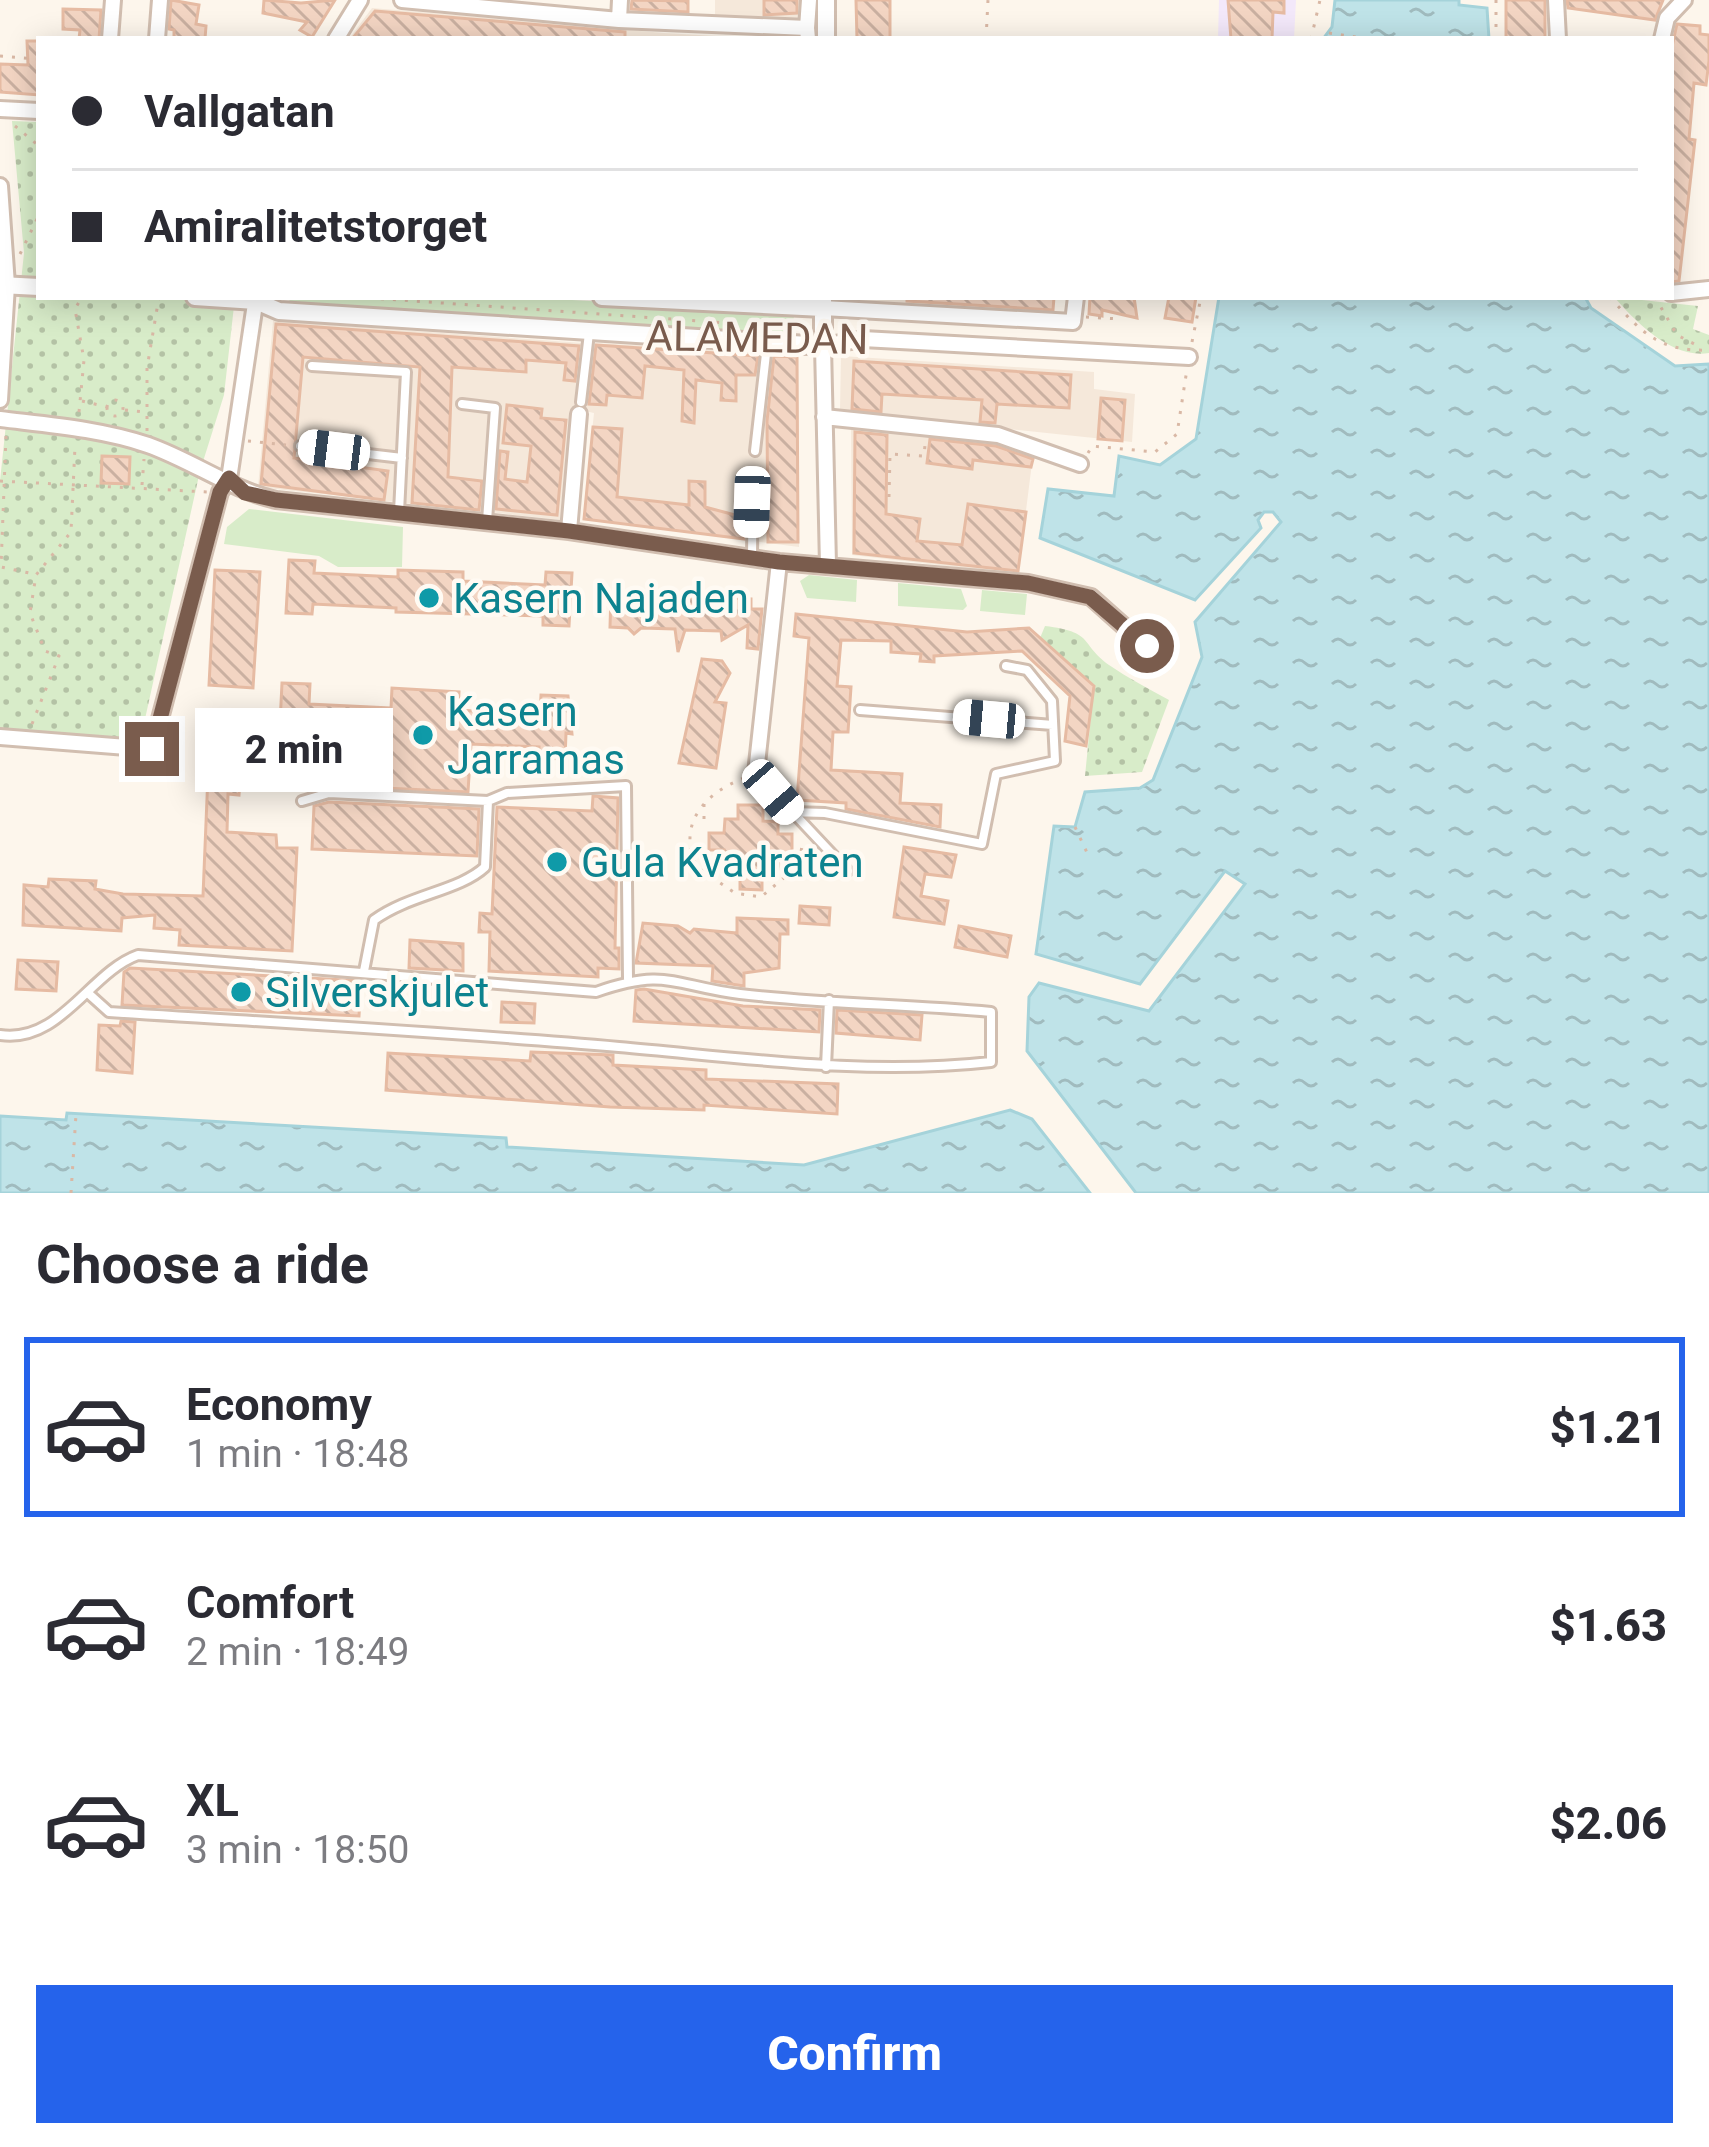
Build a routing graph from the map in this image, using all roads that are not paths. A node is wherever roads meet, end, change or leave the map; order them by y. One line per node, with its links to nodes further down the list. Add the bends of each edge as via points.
1 (113, 0): 12 (street)
2 (160, 0): 13 (street)
3 (360, 0): 14 (street)
4 (402, 0): 10 (street)
5 (620, 0): 10 (street)
6 (809, 0): 11 (street)
7 (826, 0): 15 (street)
8 (1556, 0): 16 (street)
9 (1683, 0): 17 (street)
10 (619, 20): 11 (street)
11 (807, 33)
12 (110, 36)
13 (157, 36)
14 (338, 36)
15 (826, 36)
16 (1558, 36)
17 (1663, 36)
18 (0, 109): 19 (street)
19 (36, 111)
20 (0, 186): 21 (street)
21 (3, 285): 22 (street); 35 (street)
22 (36, 287)
23 (1707, 292): 24 (street)
24 (1674, 293)
25 (259, 300): 45 (street)
26 (262, 300): 30 (street, ALAMEDAN, via 279,311)
27 (712, 300): 29 (street, ALAMEDAN)
28 (1076, 300): 29 (street, ALAMEDAN, via 1073,322)
29 (823, 303): 32 (street)
30 (590, 332): 31 (street, ALAMEDAN); 37 (lane)
31 (767, 343): 32 (street, ALAMEDAN); 41 (lane)
32 (823, 346): 33 (street, ALAMEDAN, via 862,339); 38 (street)
33 (1189, 357)
34 (312, 367): 42 (lane, via 406,372)
35 (0, 400)
36 (462, 404): 47 (lane, via 495,408)
37 (580, 408): 48 (street)
38 (824, 417): 43 (street, via 998,435); 51 (street)
39 (0, 419): 45 (street, via 146,444)
40 (300, 446): 42 (lane)
41 (755, 452)
42 (402, 458): 46 (lane)
43 (1080, 464)
44 (754, 477): 49 (lane)
45 (229, 478): 46 (street, via 245,493 276,500); 56 (street, via 152,749)
46 (398, 513): 47 (street)
47 (487, 522): 48 (street)
48 (569, 531): 49 (street)
49 (752, 558): 50 (street)
50 (779, 562): 51 (street); 57 (street)
51 (828, 565): 52 (street, via 1028,583 1090,597)
52 (1147, 646)
53 (1006, 666): 55 (lane, via 1027,670 1052,700)
54 (860, 710): 55 (lane)
55 (1053, 725): 60 (lane, via 1055,761 996,774 982,844)
56 (0, 737)
57 (756, 773): 60 (lane)
58 (302, 801): 59 (lane, via 329,793)
59 (488, 801): 62 (lane, via 485,867 374,920); 63 (lane, via 626,786)
60 (790, 812): 61 (lane)
61 (848, 871)
62 (364, 971): 63 (lane, via 596,992); 64 (lane, via 138,955 116,963)
63 (628, 979): 65 (lane, via 672,977 735,994)
64 (89, 994): 66 (lane, via 44,1027); 67 (lane, via 109,1012)
65 (829, 1000): 67 (lane); 67 (lane, via 991,1012 992,1062 906,1072)
66 (0, 1034)
67 (826, 1067)

